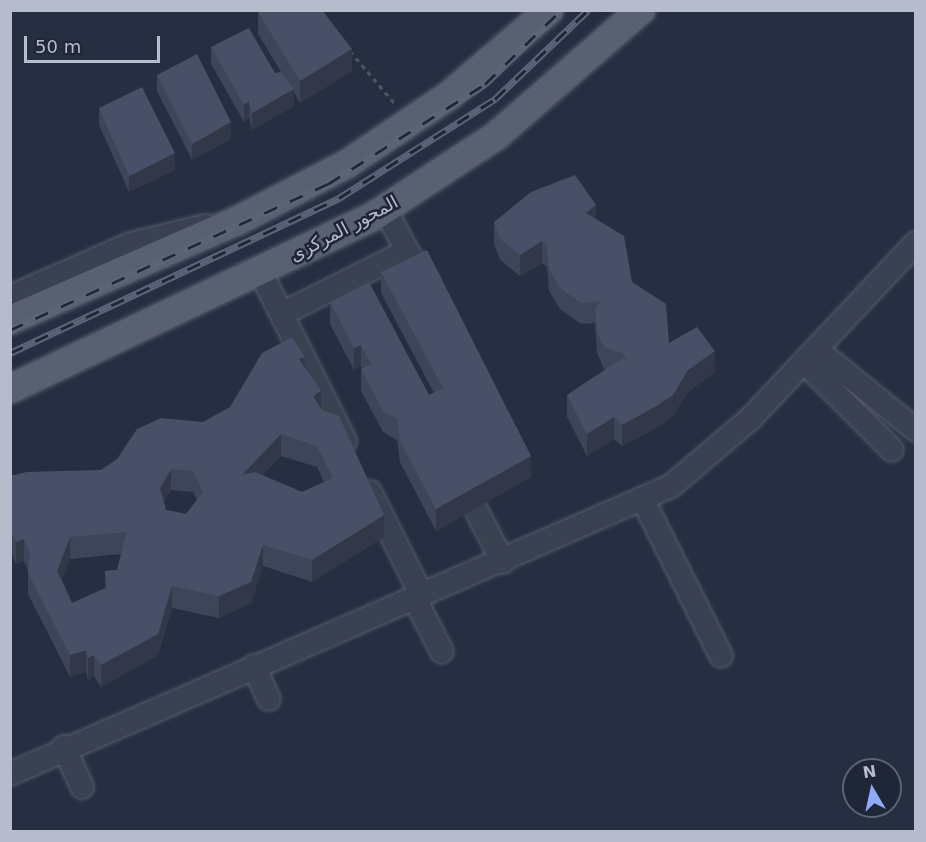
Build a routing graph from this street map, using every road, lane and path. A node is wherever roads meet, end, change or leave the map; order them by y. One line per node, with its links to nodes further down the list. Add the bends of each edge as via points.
1 (549, 10): 4 (main road)
2 (641, 10): 5 (main road, المحور المركزى, via 496,136)
3 (345, 45): 4 (path)
4 (411, 123): 6 (main road, via 347,164)
5 (385, 209): 8 (street); 9 (main road, المحور المركزى)
6 (237, 221): 10 (street, via 131,244); 13 (main road)
7 (915, 243): 14 (street)
8 (407, 250): 11 (street); 12 (street)
9 (261, 273): 12 (street); 15 (main road, المحور المركزى)
10 (10, 297)
11 (435, 298)
12 (282, 314): 21 (street)
13 (10, 321)
14 (810, 356): 16 (street); 17 (street); 18 (street, via 694,471)
15 (10, 389)
16 (915, 430)
17 (892, 450)
18 (644, 502): 20 (street); 23 (street)
19 (474, 506): 20 (street)
20 (503, 562): 21 (street)
21 (419, 597): 22 (street); 24 (street)
22 (442, 652)
23 (721, 657)
24 (254, 666): 25 (street); 26 (street)
25 (269, 699)
26 (64, 747): 27 (street); 28 (street)
27 (10, 774)
28 (82, 786)

